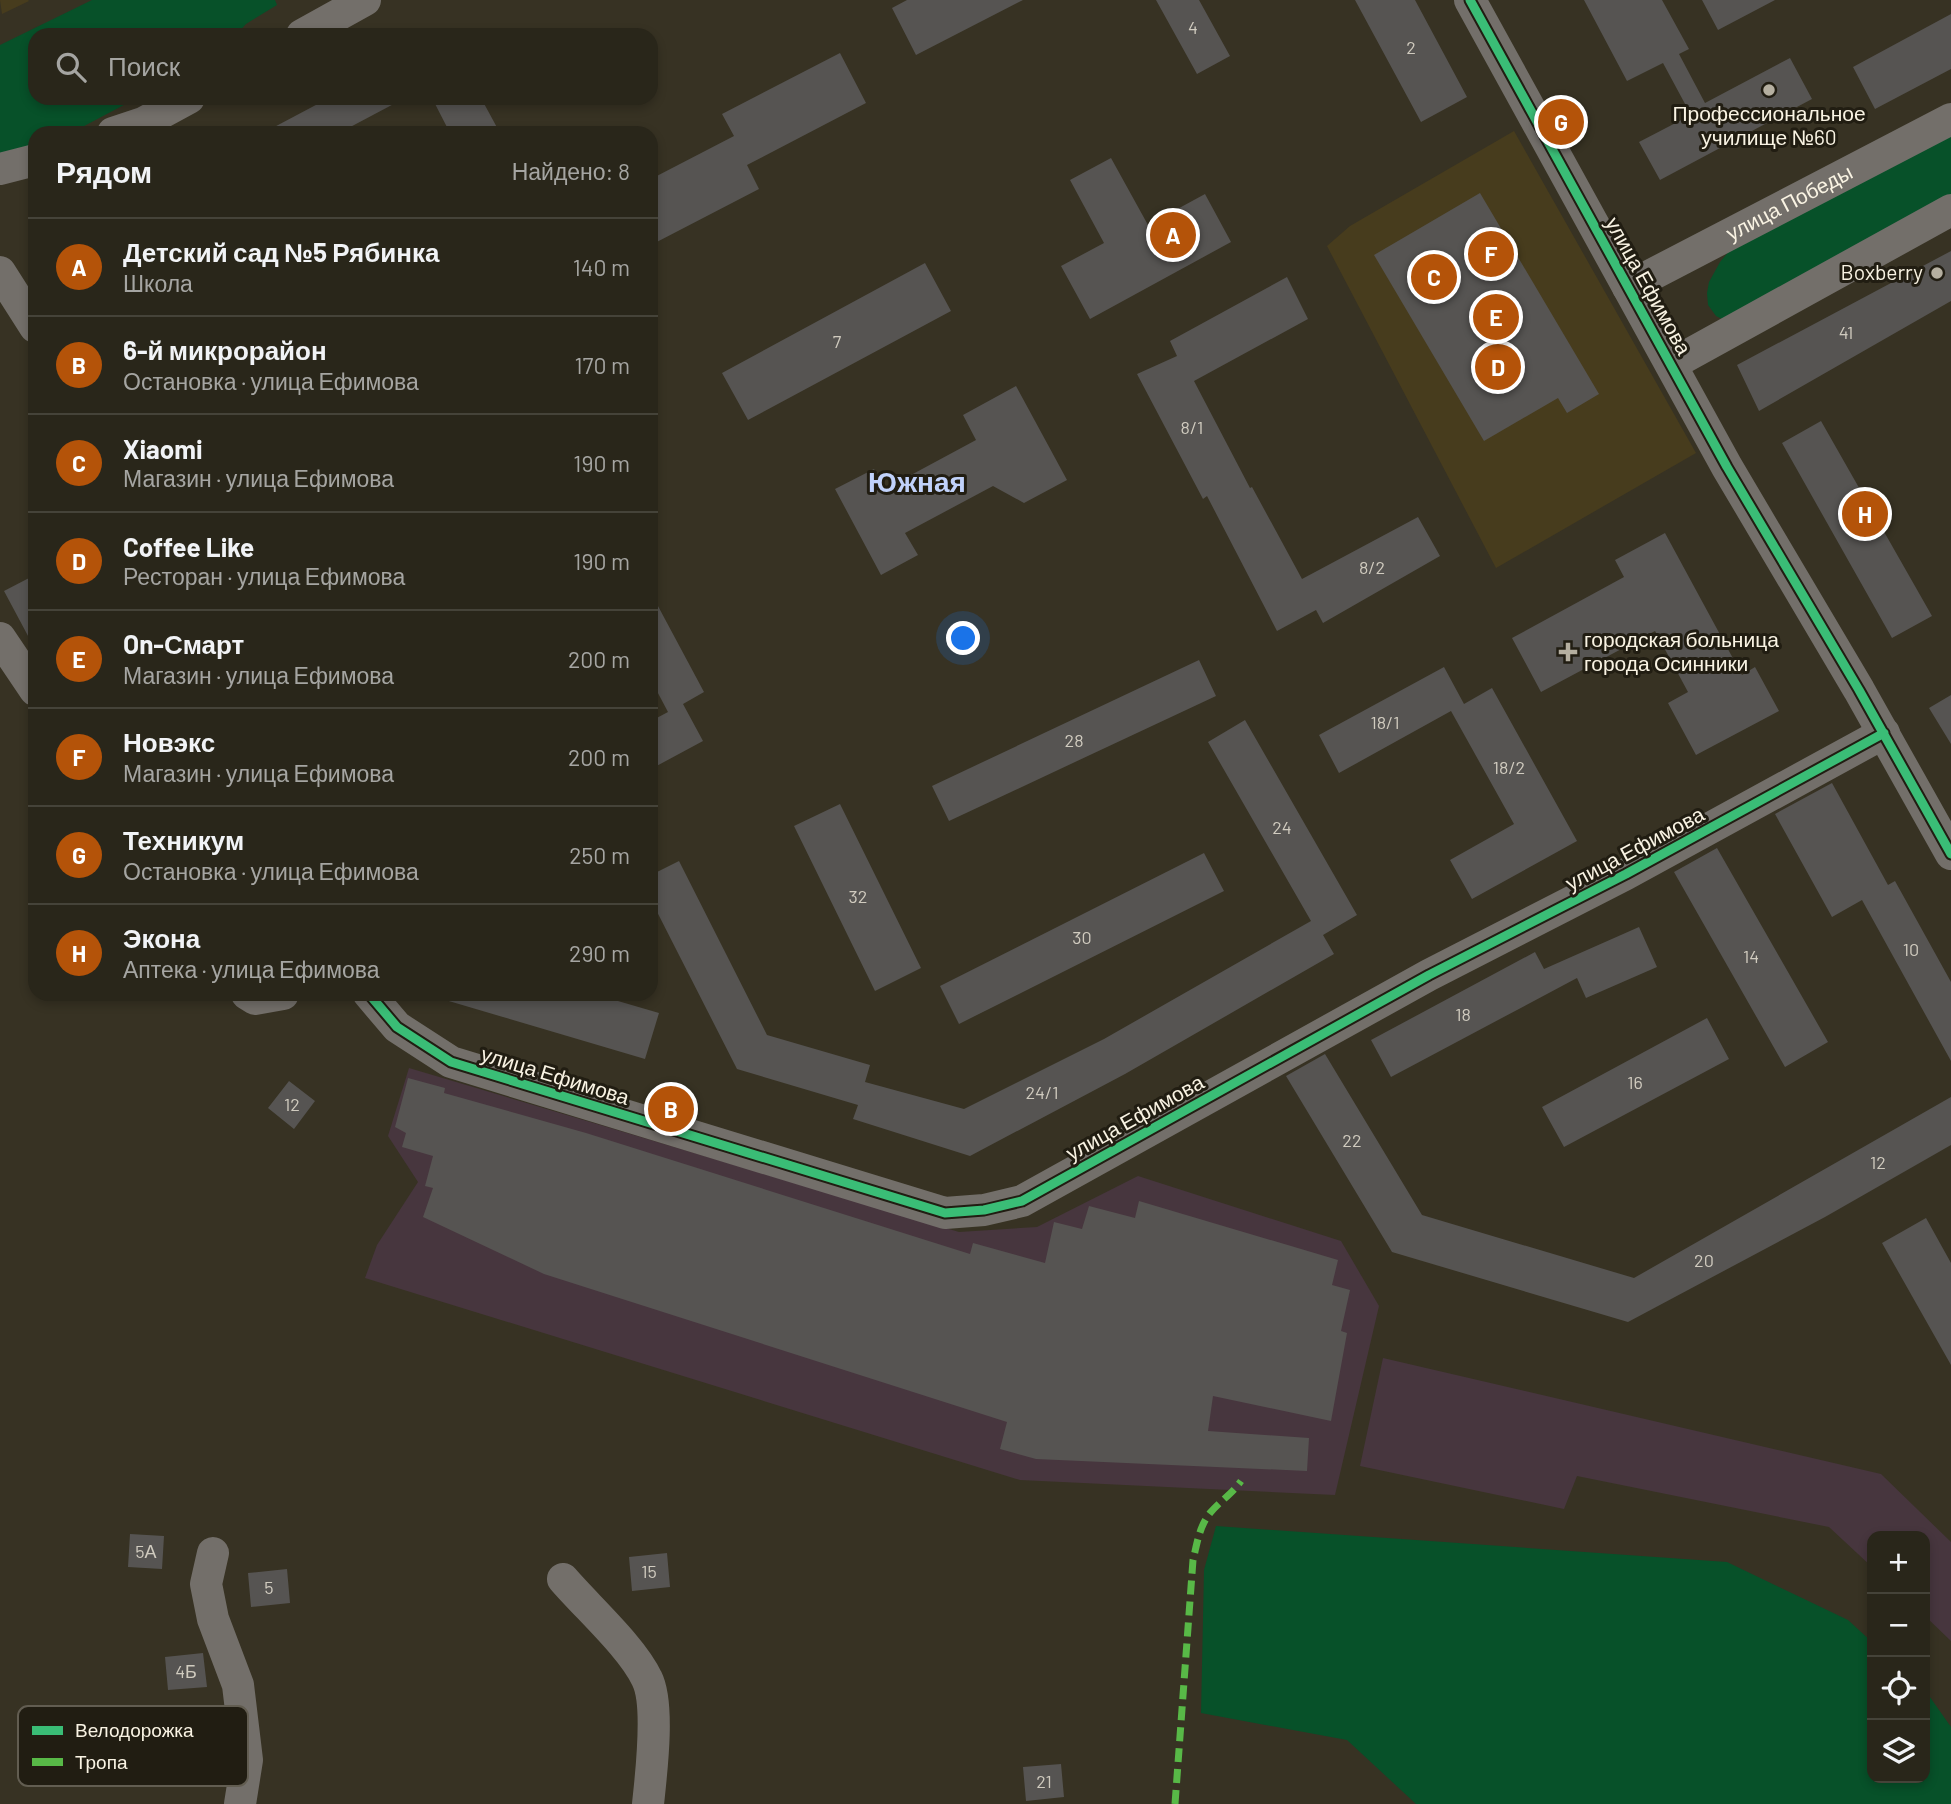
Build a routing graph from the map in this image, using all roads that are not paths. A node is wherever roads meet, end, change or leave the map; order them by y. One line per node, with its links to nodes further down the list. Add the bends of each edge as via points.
1 (365, 0): 3 (street)
2 (1470, 0): 11 (street, улица Ефимова)
3 (315, 28)
4 (178, 105): 6 (street)
5 (1951, 119): 11 (street, улица Победы)
6 (144, 126)
7 (28, 162): 8 (street)
8 (0, 169)
9 (1951, 210): 13 (street)
10 (0, 272): 12 (street)
11 (1628, 287): 13 (street, улица Ефимова)
12 (28, 316)
13 (1672, 364): 16 (street, улица Ефимова, via 1727,467)
14 (0, 638): 15 (street)
15 (28, 680)
16 (1884, 733): 17 (street, улица Ефимова); 18 (street, улица Ефимова, via 1429,975 1022,1201 984,1210 945,1213 452,1062 397,1027)
17 (1951, 854)
18 (375, 1001)
19 (213, 1553): 21 (street, via 206,1584)
20 (563, 1579): 24 (street, via 626,1649 648,1681 653,1716)
21 (241, 1706)
22 (243, 1786): 23 (street)
23 (240, 1804)
24 (648, 1804)

